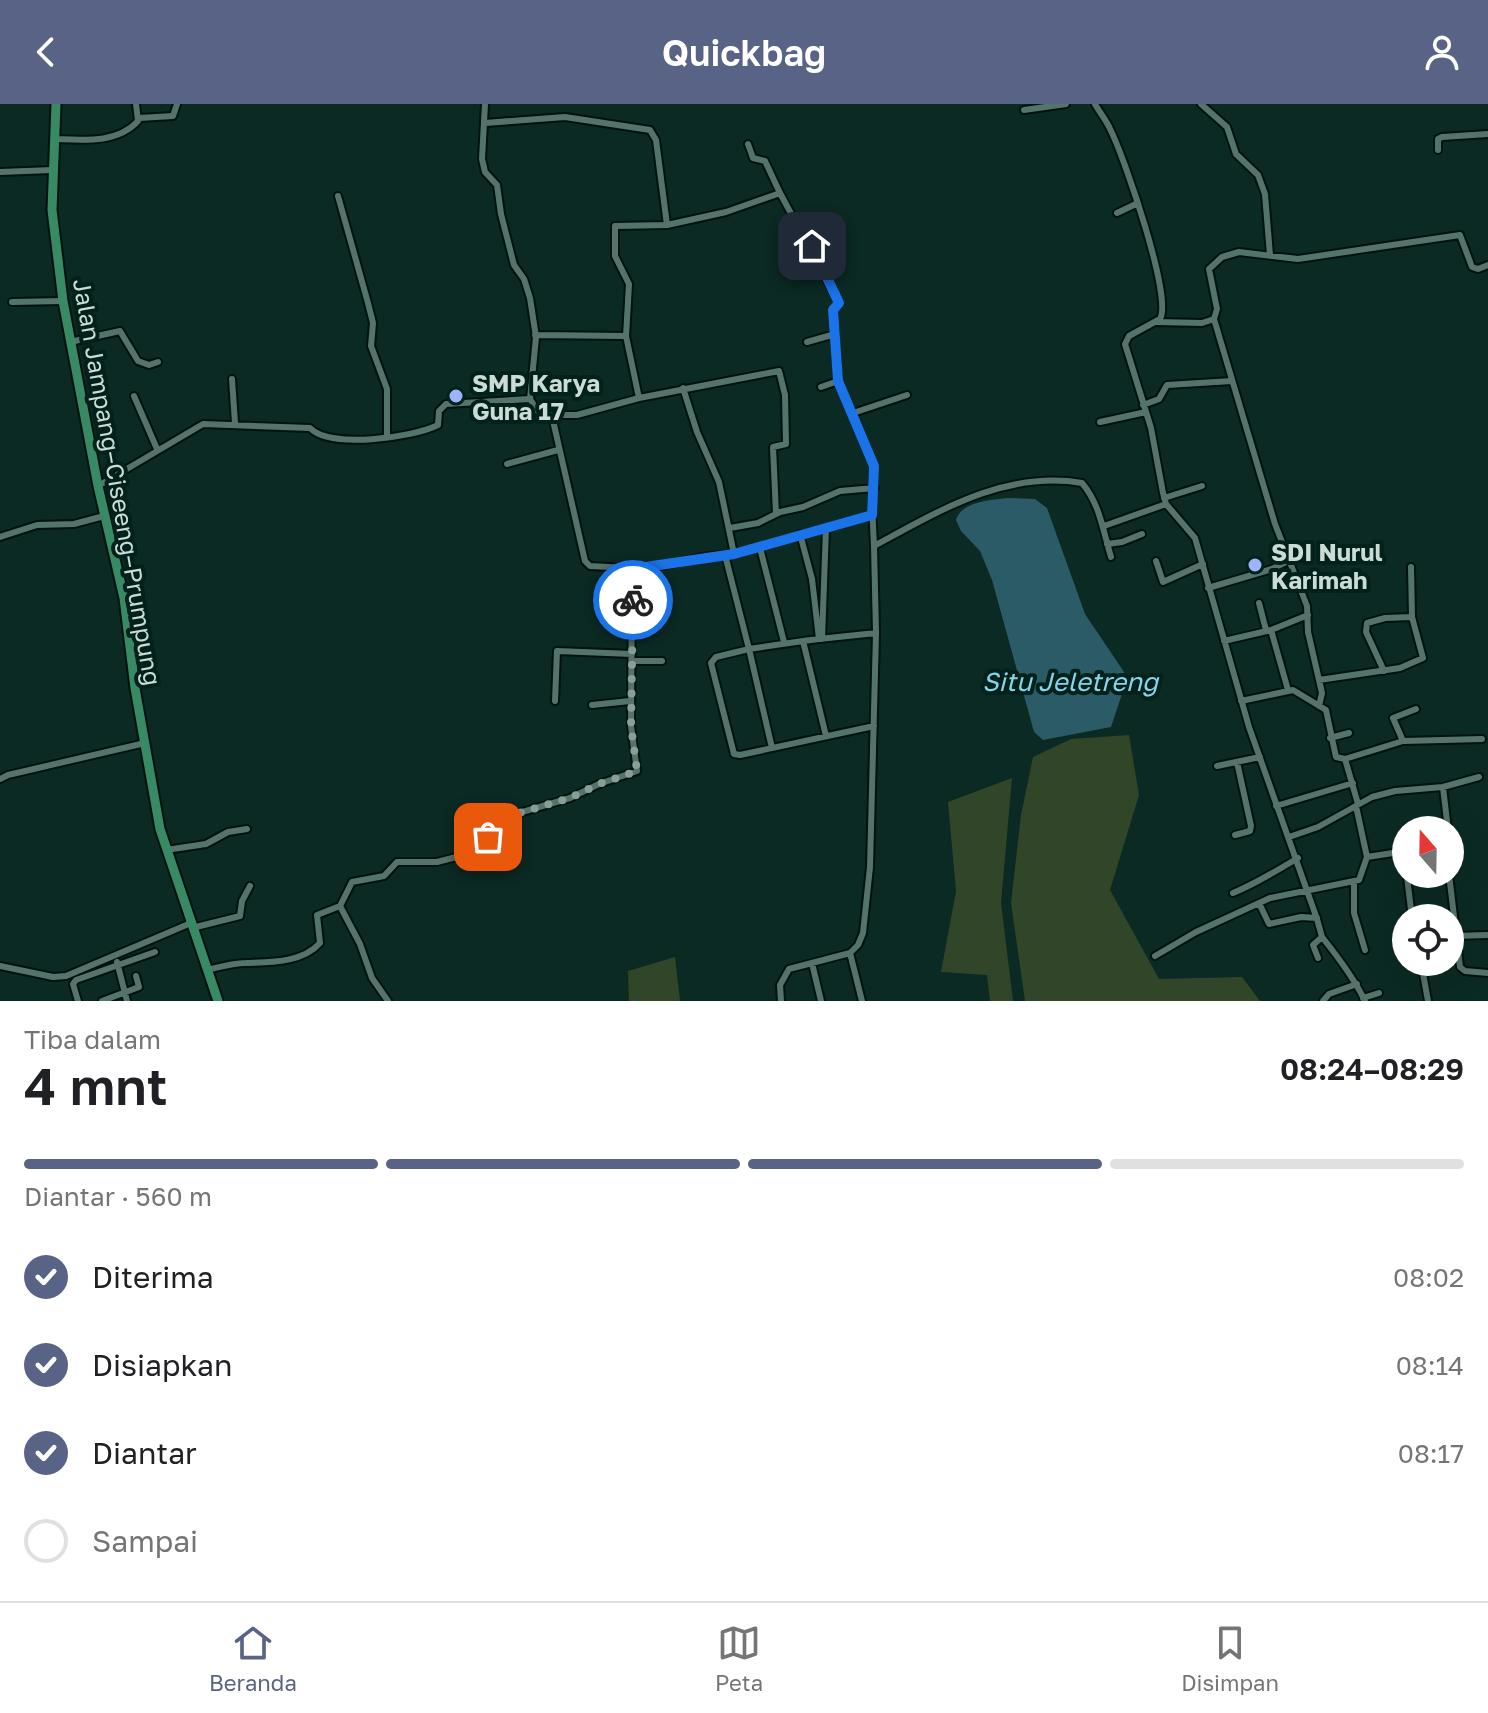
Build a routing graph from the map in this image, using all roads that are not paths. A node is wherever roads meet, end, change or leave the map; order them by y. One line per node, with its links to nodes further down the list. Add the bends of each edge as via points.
1 (56, 104): 13 (main road, Jalan Jampang–Ciseeng–Prumpung)
2 (136, 104): 10 (street)
3 (177, 104): 10 (street, via 173,116)
4 (485, 104): 11 (street)
5 (1066, 104): 8 (street)
6 (1095, 104): 20 (street, via 1111,130)
7 (1201, 104): 23 (street, via 1227,127 1236,154 1258,175 1265,194)
8 (1051, 106): 9 (street)
9 (1024, 110)
10 (139, 118): 13 (street, via 116,136)
11 (485, 123): 22 (street, via 565,117 650,130 656,140); 30 (street, via 485,172 497,185 514,265 530,298)
12 (1488, 134): 15 (street, via 1442,137)
13 (54, 139): 16 (main road, Jalan Jampang–Ciseeng–Prumpung)
14 (748, 144): 18 (street, via 753,158 765,161)
15 (1438, 150)
16 (52, 170): 17 (street); 25 (main road, Jalan Jampang–Ciseeng–Prumpung)
17 (0, 172)
18 (780, 193): 22 (street, via 714,216); 29 (street, via 839,303 833,310)
19 (338, 196): 49 (street, via 370,311 371,346 387,389)
20 (1138, 203): 21 (street); 28 (street, via 1163,308)
21 (1117, 213)
22 (667, 225): 31 (street, via 615,226 615,256 629,284)
23 (1270, 255): 24 (street, via 1312,257 1460,235 1472,267); 27 (street, via 1239,252 1222,257 1209,269)
24 (1488, 265)
25 (63, 301): 26 (street); 32 (main road, Jalan Jampang–Ciseeng–Prumpung)
26 (12, 302)
27 (1214, 319): 28 (street); 37 (street)
28 (1156, 322): 44 (street, via 1129,336 1125,344)
29 (835, 334): 33 (street); 36 (street)
30 (535, 335): 31 (street); 43 (street)
31 (626, 336): 42 (street)
32 (70, 342): 34 (street, via 120,331 138,361); 53 (main road, Jalan Jampang–Ciseeng–Prumpung)
33 (807, 342)
34 (158, 362)
35 (232, 379): 48 (street)
36 (838, 381): 38 (street); 45 (street)
37 (1232, 381): 44 (street, via 1167,385); 72 (street, via 1275,524)
38 (821, 387)
39 (683, 388): 42 (street); 57 (street, via 779,371 786,444 773,447); 61 (street, via 719,482)
40 (907, 395): 45 (street)
41 (134, 396): 50 (street)
42 (639, 398): 46 (street, via 590,413)
43 (530, 399): 46 (street, via 540,415); 49 (street, via 446,404 436,426)
44 (1145, 409): 47 (street); 56 (street)
45 (853, 413): 55 (street, via 874,466)
46 (552, 416): 51 (street)
47 (1100, 422)
48 (235, 423): 49 (street, via 310,428 316,435 338,440); 50 (street, via 198,425)
49 (387, 436)
50 (157, 449): 53 (street)
51 (558, 450): 52 (street); 76 (street, via 585,561)
52 (507, 464)
53 (98, 486): 59 (main road, Jalan Jampang–Ciseeng–Prumpung)
54 (1202, 486): 56 (street)
55 (875, 488): 57 (street, via 840,491); 58 (street)
56 (1165, 501): 60 (street); 74 (street, via 1192,530)
57 (776, 514): 61 (street)
58 (872, 515): 62 (street); 67 (street)
59 (104, 516): 65 (street, via 37,525); 105 (main road, Jalan Jampang–Ciseeng–Prumpung, via 124,598)
60 (1104, 526): 66 (street); 67 (street, via 1088,490 1067,480 968,496)
61 (730, 528): 69 (street)
62 (826, 528): 63 (street); 83 (street)
63 (800, 534): 68 (street); 83 (street)
64 (1142, 534): 66 (street)
65 (0, 537)
66 (1107, 544): 71 (street)
67 (874, 546): 82 (street)
68 (760, 548): 69 (street); 86 (street)
69 (734, 554): 70 (street)
70 (725, 555): 76 (street); 87 (street)
71 (1111, 557)
72 (1292, 559): 77 (street); 79 (street)
73 (1156, 561): 74 (street, via 1163,582)
74 (1203, 564): 77 (street)
75 (1411, 567): 80 (street)
76 (632, 569): 88 (street)
77 (1208, 588): 85 (street)
78 (1259, 603): 81 (street)
79 (1308, 615): 81 (street); 91 (street)
80 (1412, 617): 90 (street, via 1423,658); 90 (street, via 1367,623)
81 (1269, 630): 85 (street); 92 (street)
82 (876, 633): 83 (street); 99 (street)
83 (821, 639): 84 (street)
84 (803, 641): 86 (street); 101 (street)
85 (1224, 641): 95 (street)
86 (784, 642): 87 (street)
87 (749, 649): 106 (street); 106 (street, via 716,657 711,667 732,751 740,755)
88 (632, 657): 89 (street); 93 (street, via 557,651); 94 (street)
89 (662, 661)
90 (1384, 671): 91 (street)
91 (1319, 680): 97 (street)
92 (1288, 690): 95 (street); 97 (street)
93 (555, 701)
94 (630, 701): 96 (street); 130 (street, via 635,772 502,818 472,853 437,862 397,862 384,876 355,880)
95 (1241, 701): 107 (street)
96 (592, 705)
97 (1319, 706): 102 (street, via 1327,712)
98 (1416, 709): 104 (street, via 1393,718)
99 (874, 726): 101 (street); 138 (street, via 867,911 860,941)
100 (1349, 733): 102 (street)
101 (826, 736): 106 (street)
102 (1330, 738): 108 (street, via 1336,757)
103 (1482, 739): 104 (street)
104 (1403, 741): 108 (street)
105 (145, 743): 112 (street); 121 (main road, Jalan Jampang–Ciseeng–Prumpung)
106 (772, 748)
107 (1260, 757): 109 (street); 116 (street)
108 (1345, 759): 113 (street)
109 (1237, 762): 110 (street); 119 (street, via 1251,826)
110 (1217, 766)
111 (1479, 777): 114 (street)
112 (0, 779)
113 (1353, 783): 115 (street); 116 (street)
114 (1443, 787): 115 (street, via 1395,791); 117 (street)
115 (1357, 805): 120 (street); 123 (street)
116 (1276, 806): 120 (street)
117 (1446, 816)
118 (247, 829): 121 (street, via 206,844)
119 (1235, 835)
120 (1289, 837): 124 (street)
121 (166, 850): 132 (main road, Jalan Jampang–Ciseeng–Prumpung)
122 (1392, 854): 123 (street)
123 (1367, 857): 125 (street, via 1361,878)
124 (1298, 858): 127 (street); 128 (street)
125 (1354, 881): 127 (street); 136 (street, via 1354,913)
126 (250, 886): 132 (street, via 240,916)
127 (1308, 891): 129 (street); 131 (street)
128 (1233, 893)
129 (1259, 903): 131 (street, via 1269,924); 140 (street)
130 (340, 906): 145 (street, via 317,915 320,943 313,949 280,963); 157 (street)
131 (1317, 919): 135 (street)
132 (192, 926): 139 (street); 145 (main road, Jalan Jampang–Ciseeng–Prumpung)
133 (1488, 935): 134 (street)
134 (1464, 936)
135 (1322, 937): 141 (street, via 1313,945); 150 (street)
136 (1365, 950)
137 (155, 952): 143 (street)
138 (850, 953): 142 (street); 160 (street)
139 (117, 955): 143 (street); 144 (street, via 61,977)
140 (1155, 956)
141 (1318, 958)
142 (812, 963): 158 (street, via 785,973); 159 (street)
143 (117, 965): 152 (street); 154 (street, via 74,982)
144 (0, 966)
145 (207, 970): 156 (main road, Jalan Jampang–Ciseeng–Prumpung)
146 (1464, 970): 147 (street)
147 (1488, 973)
148 (136, 976): 152 (street, via 139,987)
149 (1424, 976): 162 (street)
150 (1357, 984): 153 (street); 161 (street)
151 (1379, 993): 153 (street)
152 (126, 997): 155 (street)
153 (1364, 1000)
154 (78, 1001)
155 (102, 1001)
156 (218, 1001)
157 (388, 1001)
158 (781, 1001)
159 (821, 1001)
160 (862, 1001)
161 (1323, 1001)
162 (1428, 1001)

